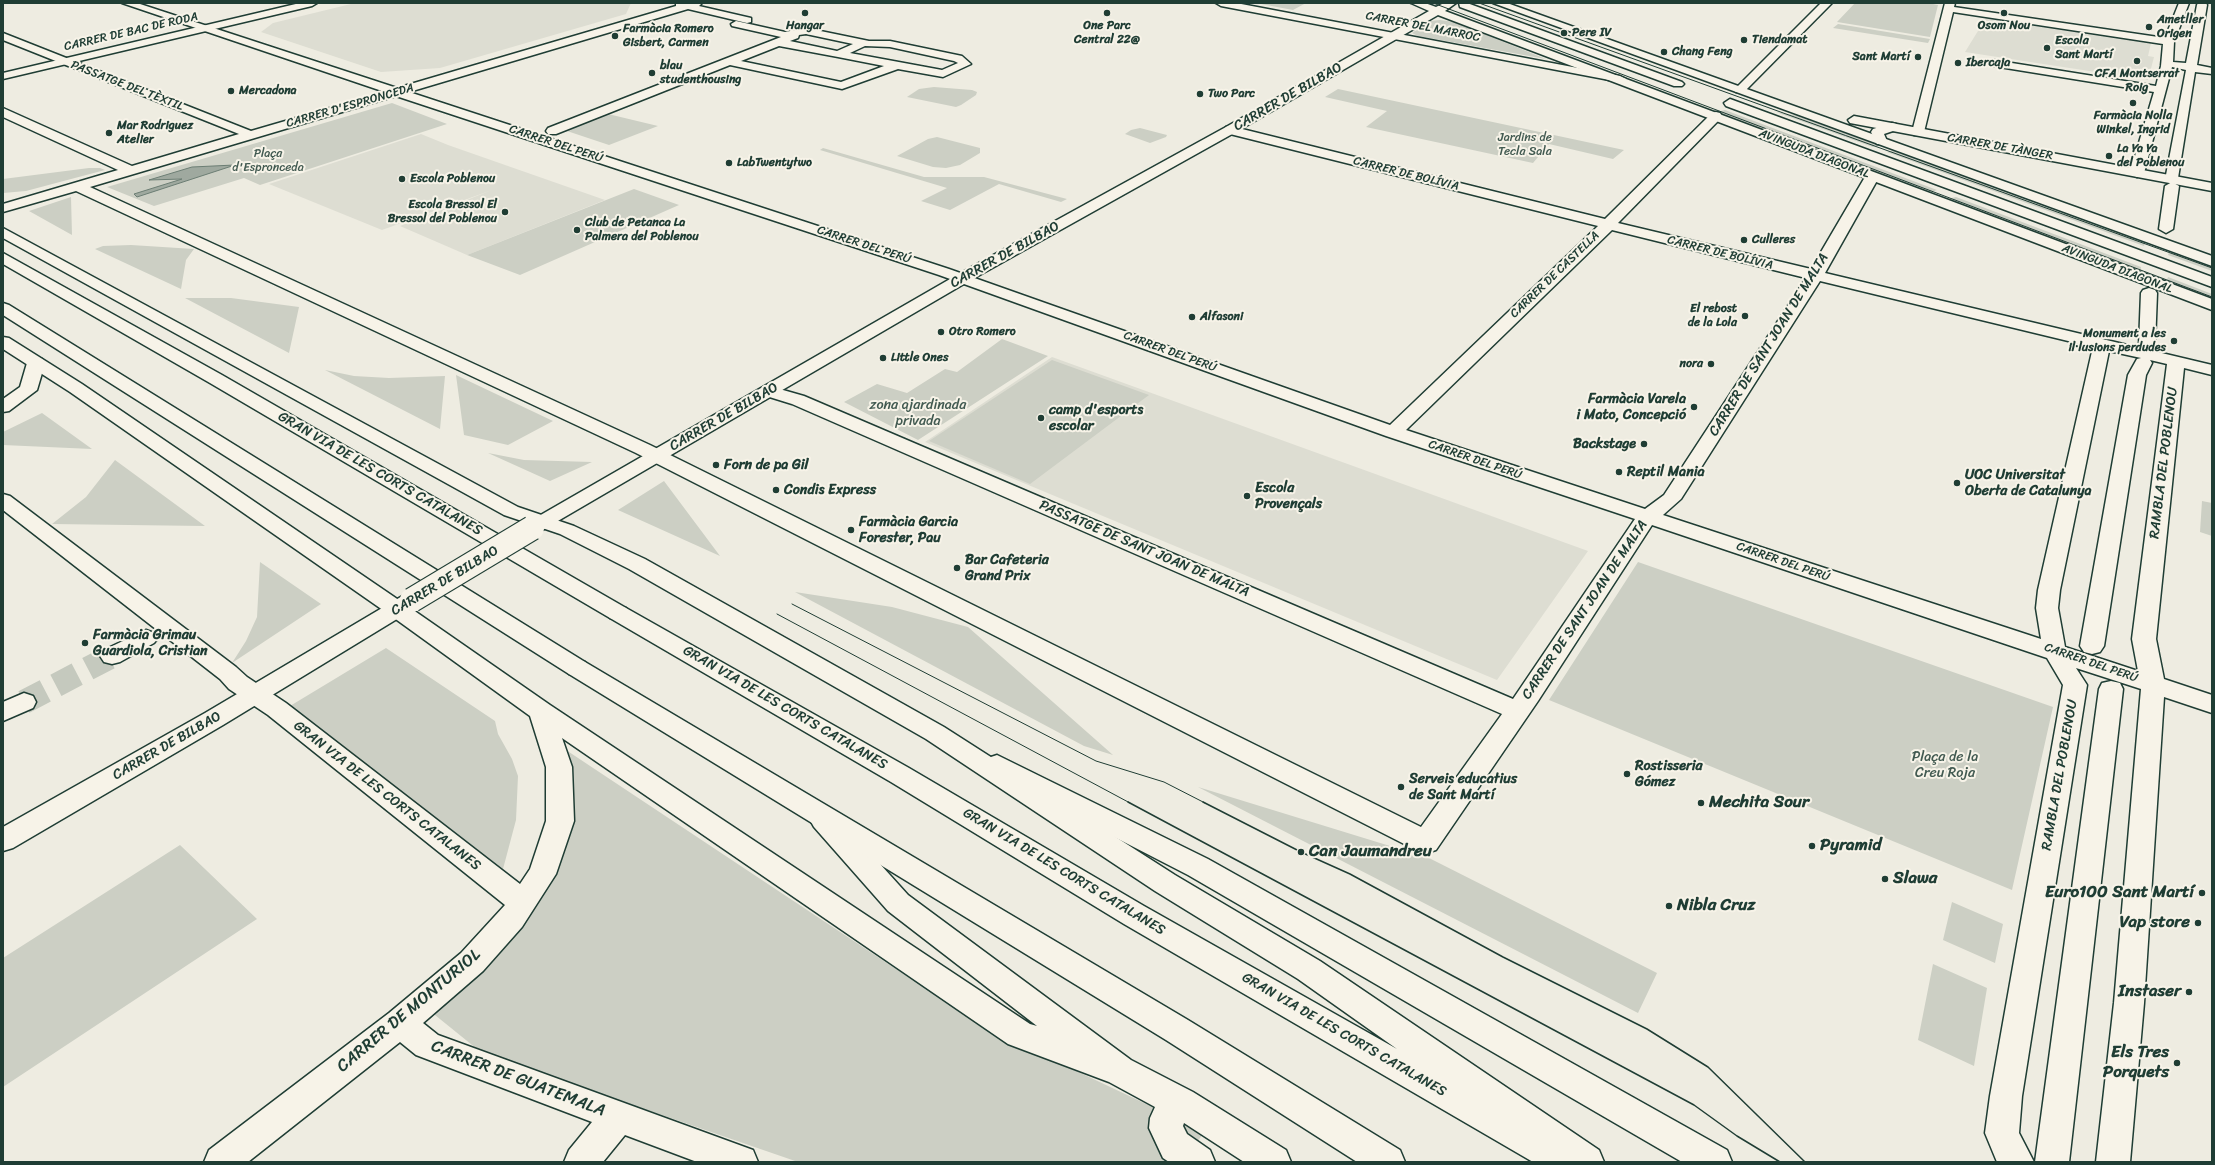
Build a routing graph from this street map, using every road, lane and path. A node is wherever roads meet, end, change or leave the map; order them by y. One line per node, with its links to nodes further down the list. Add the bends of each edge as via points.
1 (126, 3): 17 (main road, CARRER DEL PERÚ)
2 (312, 3): 17 (main road, CARRER DE BAC DE RODA)
3 (1221, 3): 19 (main road, CARRER DEL MARROC)
4 (1416, 3): 13 (main road, AVINGUDA DIAGONAL)
5 (1451, 3): 13 (main road, CARRER DE BILBAO)
6 (1498, 3): 34 (main road)
7 (1827, 3): 34 (main road)
8 (2184, 3): 22 (main road)
9 (686, 4): 14 (main road); 37 (main road, CARRER D'ESPRONCEDA)
10 (1463, 5): 33 (main road)
11 (2202, 5): 54 (main road)
12 (1950, 6): 22 (main road); 44 (main road)
13 (1438, 11): 19 (main road, CARRER DE BILBAO); 32 (main road, AVINGUDA DIAGONAL)
14 (747, 20)
15 (736, 24): 18 (main road, via 785,35)
16 (817, 26): 18 (main road)
17 (201, 29): 25 (main road, CARRER DE BAC DE RODA); 37 (main road, CARRER DEL PERÚ)
18 (806, 31): 21 (main road); 23 (main road)
19 (1395, 35): 32 (main road, CARRER DEL MARROC); 42 (main road, CARRER DE BILBAO)
20 (3, 36): 25 (main road, PASSATGE DEL TÈXTIL)
21 (777, 42): 24 (main road); 26 (main road)
22 (2169, 42): 28 (main road)
23 (864, 43): 24 (main road); 29 (main road, via 890,44 958,58 965,64 943,74)
24 (838, 54): 29 (main road)
25 (65, 61): 31 (main road, CARRER DE BAC DE RODA); 45 (main road, PASSATGE DEL TÈXTIL)
26 (728, 61): 29 (main road, via 842,86); 43 (main road)
27 (1993, 63): 35 (main road)
28 (2167, 64): 30 (main road); 35 (main road)
29 (897, 65)
30 (2212, 71)
31 (3, 76)
32 (1620, 79): 36 (main road); 40 (main road, AVINGUDA DIAGONAL)
33 (1678, 84)
34 (1740, 90): 38 (main road)
35 (2160, 90): 48 (main road)
36 (1690, 91)
37 (400, 92): 45 (main road, CARRER D'ESPRONCEDA); 59 (main road, CARRER DEL PERÚ)
38 (1787, 107): 41 (main road, CARRER DE TÀNGER); 46 (main road); 60 (main road, AVINGUDA DIAGONAL, via 1724,99)
39 (3, 112): 47 (main road)
40 (1716, 116): 49 (main road, AVINGUDA DIAGONAL); 53 (main road, CARRER DE CASTELLA)
41 (1892, 127): 44 (main road, CARRER DE TÀNGER); 46 (main road, via 1877,132)
42 (1230, 130): 53 (main road, CARRER DE BOLÍVIA); 59 (main road, CARRER DE BILBAO)
43 (552, 131)
44 (1918, 132): 48 (main road, CARRER DE TÀNGER)
45 (251, 135): 47 (main road, CARRER D'ESPRONCEDA)
46 (1881, 141): 57 (main road)
47 (130, 170): 51 (main road, CARRER D'ESPRONCEDA)
48 (2137, 173): 50 (main road, CARRER DE TÀNGER)
49 (1872, 177): 58 (main road, CARRER DE SANT JOAN DE MALTA); 62 (main road, AVINGUDA DIAGONAL)
50 (2211, 185)
51 (77, 186): 52 (main road, CARRER D'ESPRONCEDA); 72 (main road)
52 (3, 208)
53 (1608, 225): 58 (main road, CARRER DE BOLÍVIA); 71 (main road, CARRER DE CASTELLA)
54 (2166, 229)
55 (3, 232): 75 (main road)
56 (3, 258): 101 (main road, GRAN VIA DE LES CORTS CATALANES, via 900,774 1148,923)
57 (2212, 261)
58 (1815, 276): 65 (main road, CARRER DE BOLÍVIA); 74 (main road, CARRER DE SANT JOAN DE MALTA, via 1671,499)
59 (963, 278): 69 (main road, CARRER DE BILBAO); 71 (main road, CARRER DEL PERÚ)
60 (2212, 282)
61 (2149, 293): 78 (main road, via 2145,354 2137,375)
62 (2212, 306)
63 (3, 308): 88 (main road, via 577,668)
64 (3, 342): 67 (main road)
65 (2102, 345): 66 (main road, CARRER DE BOLÍVIA); 79 (main road, RAMBLA DEL POBLENOU, via 2049,590 2047,608)
66 (2176, 361): 68 (main road, CARRER DE BOLÍVIA); 81 (main road, RAMBLA DEL POBLENOU, via 2144,639)
67 (36, 363): 70 (main road, via 28,390); 76 (main road)
68 (2212, 370)
69 (769, 391): 72 (main road, CARRER DE BILBAO); 86 (main road, PASSATGE DE SANT JOAN DE MALTA, via 805,403)
70 (3, 407)
71 (1393, 432): 74 (main road, CARRER DEL PERÚ)
72 (656, 456): 75 (main road, CARRER DE BILBAO); 86 (main road, CARRER DE SANT JOAN DE MALTA, via 1426,842)
73 (3, 500): 83 (main road, GRAN VIA DE LES CORTS CATALANES, via 238,683)
74 (1646, 517): 79 (main road, CARRER DEL PERÚ, via 1986,630); 86 (main road, CARRER DE SANT JOAN DE MALTA)
75 (537, 525): 76 (main road, CARRER DE BILBAO, bridge); 87 (main road, via 568,530 637,564)
76 (405, 605): 83 (main road, CARRER DE BILBAO); 85 (main road)
77 (146, 638): 80 (main road)
78 (2092, 646)
79 (2054, 650): 81 (main road, CARRER DEL PERÚ); 104 (main road, RAMBLA DEL POBLENOU, via 2075,685 2006,1096 2002,1133)
80 (112, 656)
81 (2152, 684): 84 (main road, CARRER DEL PERÚ); 106 (main road, RAMBLA DEL POBLENOU, via 2130,1003)
82 (2111, 689): 105 (main road)
83 (256, 694): 89 (main road, CARRER DE BILBAO); 90 (main road, GRAN VIA DE LES CORTS CATALANES)
84 (2212, 704)
85 (541, 711): 90 (main road, CARRER DE MONTURIOL, via 559,767 560,821 542,874); 92 (main road, via 1019,1034)
86 (1518, 711)
87 (934, 733): 102 (main road, via 1165,883 1309,970); 103 (main road, via 1198,867)
88 (820, 816): 92 (main road, via 898,903); 100 (main road, via 1177,1030)
89 (3, 840)
90 (524, 903): 91 (main road, CARRER DE MONTURIOL, via 472,962)
91 (400, 1023): 94 (main road, CARRER DE GUATEMALA, via 426,1045); 96 (main road, CARRER DE MONTURIOL)
92 (1120, 1071): 93 (main road)
93 (1181, 1102): 98 (main road, via 1167,1118 1166,1128 1175,1146); 99 (main road)
94 (618, 1117): 95 (main road, CARRER DE GUATEMALA); 97 (main road, CARRER DE GUATEMALA)
95 (585, 1159)
96 (221, 1162)
97 (741, 1162)
98 (1199, 1162)
99 (1274, 1162)
100 (1388, 1162)
101 (1565, 1162)
102 (1587, 1162)
103 (1715, 1162)
104 (2017, 1162)
105 (2052, 1162)
106 (2113, 1162)

